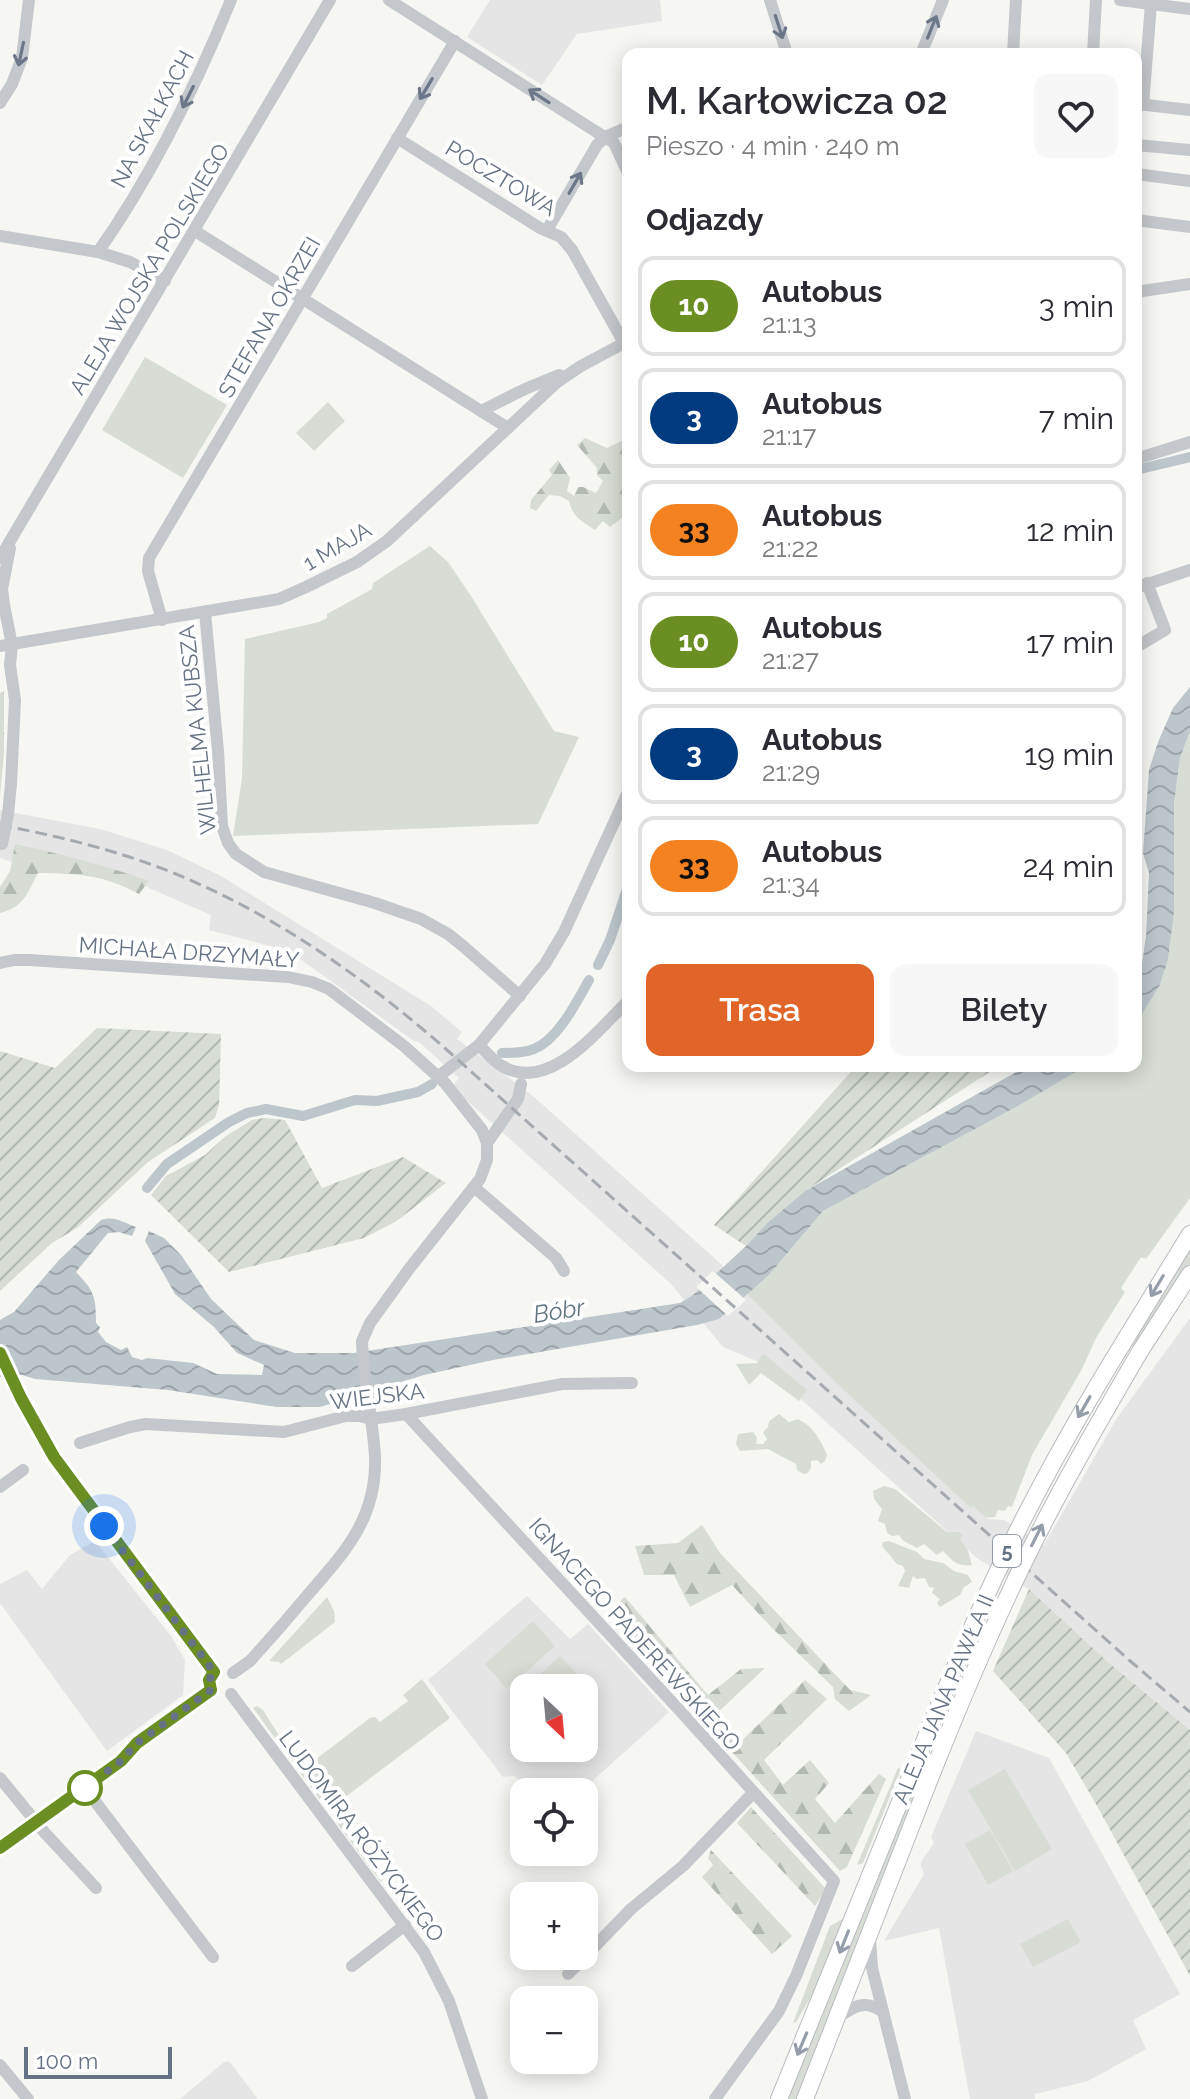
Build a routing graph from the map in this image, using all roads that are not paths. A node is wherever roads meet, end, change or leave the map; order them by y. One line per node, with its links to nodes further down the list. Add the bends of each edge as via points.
1 (29, 0): 18 (street, one-way to 18, via 22,58)
2 (231, 0): 34 (street, NA SKAŁKACH, one-way to 34, via 170,132)
3 (330, 0): 32 (street, ALEJA WOJSKA POLSKIEGO)
4 (389, 0): 12 (street)
5 (770, 0): 13 (street, one-way to 13)
6 (943, 0): 14 (street, one-way to 6)
7 (1016, 0): 15 (street)
8 (1096, 0): 16 (street)
9 (1120, 0): 10 (street)
10 (1151, 4): 11 (street); 17 (street)
11 (1190, 9)
12 (455, 41): 22 (street, one-way to 12); 23 (street, STEFANA OKRZEI, one-way to 23)
13 (785, 48)
14 (923, 48)
15 (1013, 48)
16 (1093, 48)
17 (1142, 87)
18 (0, 103)
19 (1142, 105): 20 (street)
20 (1190, 110)
21 (622, 130): 22 (street)
22 (605, 137): 26 (street); 31 (street, one-way to 22)
23 (397, 138): 31 (street, POCZTOWA); 38 (street, STEFANA OKRZEI)
24 (1142, 146): 25 (street)
25 (1190, 150)
26 (622, 160)
27 (1142, 175): 28 (street)
28 (1190, 181)
29 (1142, 221): 30 (street)
30 (1190, 227)
31 (547, 230): 39 (street, POCZTOWA, via 572,250)
32 (195, 231): 35 (street, ALEJA WOJSKA POLSKIEGO); 38 (street)
33 (0, 236): 34 (street)
34 (98, 252): 35 (street)
35 (165, 281): 46 (street, ALEJA WOJSKA POLSKIEGO)
36 (1190, 284): 37 (street)
37 (1142, 291)
38 (302, 298): 42 (street); 51 (street, STEFANA OKRZEI, via 149,558)
39 (622, 336)
40 (622, 344): 41 (street, 1 MAJA)
41 (581, 366): 42 (street); 43 (street, 1 MAJA)
42 (481, 411): 43 (street)
43 (508, 428): 50 (street, 1 MAJA, via 387,541 357,562 279,599)
44 (1190, 442): 45 (street)
45 (1142, 457)
46 (13, 538): 47 (street, ALEJA WOJSKA POLSKIEGO); 53 (street, via 2,589)
47 (0, 558)
48 (1190, 570): 49 (street)
49 (1142, 586): 52 (street, via 1165,630)
50 (205, 612): 51 (street, 1 MAJA); 59 (street, WILHELMA KUBSZA, via 221,815 231,849 264,872 435,926)
51 (162, 620): 53 (street, 1 MAJA)
52 (1142, 643)
53 (6, 646): 55 (street)
54 (0, 655): 55 (street)
55 (10, 665): 57 (street, bridge, via 15,700)
56 (622, 805): 59 (street, via 564,932)
57 (1, 848)
58 (0, 963): 62 (street, MICHAŁA DRZYMAŁY, via 30,960 301,979 353,1005)
59 (520, 996): 61 (street)
60 (622, 1007): 61 (street, via 547,1070 501,1066)
61 (479, 1045): 62 (street)
62 (439, 1076): 64 (street, MICHAŁA DRZYMAŁY)
63 (521, 1084): 64 (street, via 518,1099)
64 (487, 1143): 65 (street, via 487,1160)
65 (474, 1187): 67 (street, via 556,1258); 72 (street, via 364,1333)
66 (1190, 1234): 97 (main road, ALEJA JANA PAWŁA II / 5, one-way to 97, bridge, via 1063,1444 1016,1533 957,1661)
67 (564, 1271)
68 (1190, 1274): 87 (main road, ALEJA JANA PAWŁA II / 5, one-way to 68, bridge, via 1026,1556 1080,1454)
69 (0, 1353): 76 (street, via 61,1468)
70 (632, 1383): 71 (street, WIEJSKA, via 562,1384)
71 (406, 1414): 72 (street, WIEJSKA); 82 (street, IGNACEGO PADEREWSKIEGO)
72 (371, 1419): 73 (street, WIEJSKA, via 346,1416 284,1432 146,1424); 77 (street, via 373,1490 353,1541 250,1661)
73 (80, 1443)
74 (23, 1470): 75 (street)
75 (0, 1487)
76 (214, 1672): 77 (street); 78 (street)
77 (233, 1673): 79 (street, via 236,1684)
78 (211, 1690): 79 (street, via 222,1697); 81 (street)
79 (231, 1694): 86 (street, LUDOMIRA RÓŻYCKIEGO)
80 (0, 1778): 83 (street)
81 (85, 1788): 83 (street); 88 (street)
82 (753, 1793): 90 (street); 96 (street, IGNACEGO PADEREWSKIEGO, via 834,1881 779,2011)
83 (37, 1822): 84 (street); 85 (street)
84 (0, 1848)
85 (96, 1888)
86 (405, 1925): 89 (street); 95 (street, LUDOMIRA RÓŻYCKIEGO, via 443,1988)
87 (870, 1932): 91 (street); 92 (main road, ALEJA JANA PAWŁA II / 5)
88 (213, 1957)
89 (352, 1966)
90 (568, 1974)
91 (882, 2006): 92 (street, via 861,2004); 99 (street)
92 (837, 2018): 98 (main road, ALEJA JANA PAWŁA II / 5)
93 (0, 2065): 94 (street)
94 (28, 2099)
95 (482, 2099)
96 (715, 2099)
97 (779, 2099)
98 (805, 2099)
99 (905, 2099)

